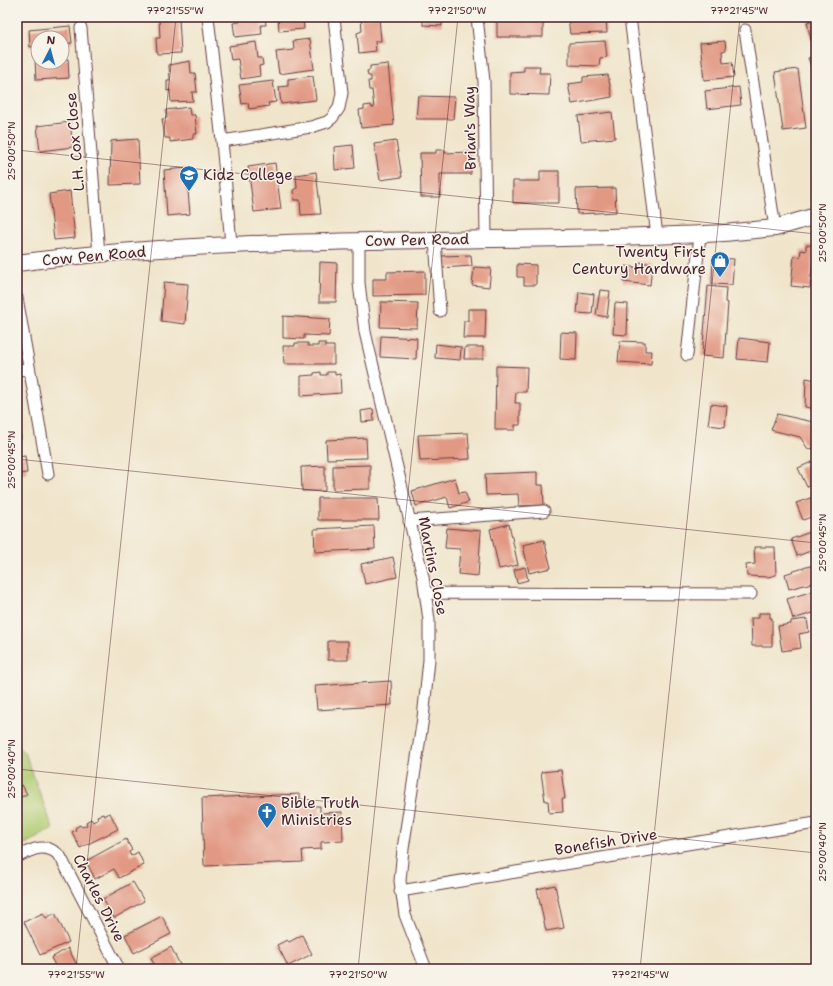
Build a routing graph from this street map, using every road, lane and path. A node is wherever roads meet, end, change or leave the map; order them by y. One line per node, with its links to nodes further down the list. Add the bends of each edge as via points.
1 (208, 17): 7 (street)
2 (334, 17): 7 (street, via 342,93 339,108 332,118 311,127)
3 (477, 17): 12 (street, Brian's Way, via 484,81)
4 (630, 17): 11 (street)
5 (81, 28): 16 (street, L.H. Cox Close)
6 (745, 30): 9 (street)
7 (222, 141): 15 (street)
8 (816, 216): 9 (main road, Cow Pen Road)
9 (775, 228): 10 (main road, Cow Pen Road)
10 (700, 235): 11 (main road, Cow Pen Road); 20 (street)
11 (657, 236): 12 (main road, Cow Pen Road)
12 (486, 239): 14 (main road, Cow Pen Road)
13 (359, 240): 14 (main road, Cow Pen Road); 15 (main road, Cow Pen Road); 25 (street, Martins Close, via 359,283 365,332)
14 (435, 240): 19 (street)
15 (231, 244): 16 (main road, Cow Pen Road)
16 (99, 254): 17 (main road, Cow Pen Road)
17 (17, 263)
18 (17, 298): 21 (street)
19 (440, 311)
20 (687, 355)
21 (29, 369): 22 (street); 23 (street)
22 (17, 370)
23 (48, 474)
24 (544, 511): 25 (street)
25 (409, 521): 26 (street, Martins Close)
26 (426, 593): 27 (street); 30 (street, Martins Close, via 430,635 427,680 400,870)
27 (751, 594)
28 (816, 823): 30 (street, Bonefish Drive)
29 (20, 855): 31 (street, Charles Drive, via 44,848 51,849 60,856)
30 (400, 891): 32 (street, Martins Close, via 405,915)
31 (119, 969)
32 (426, 969)

